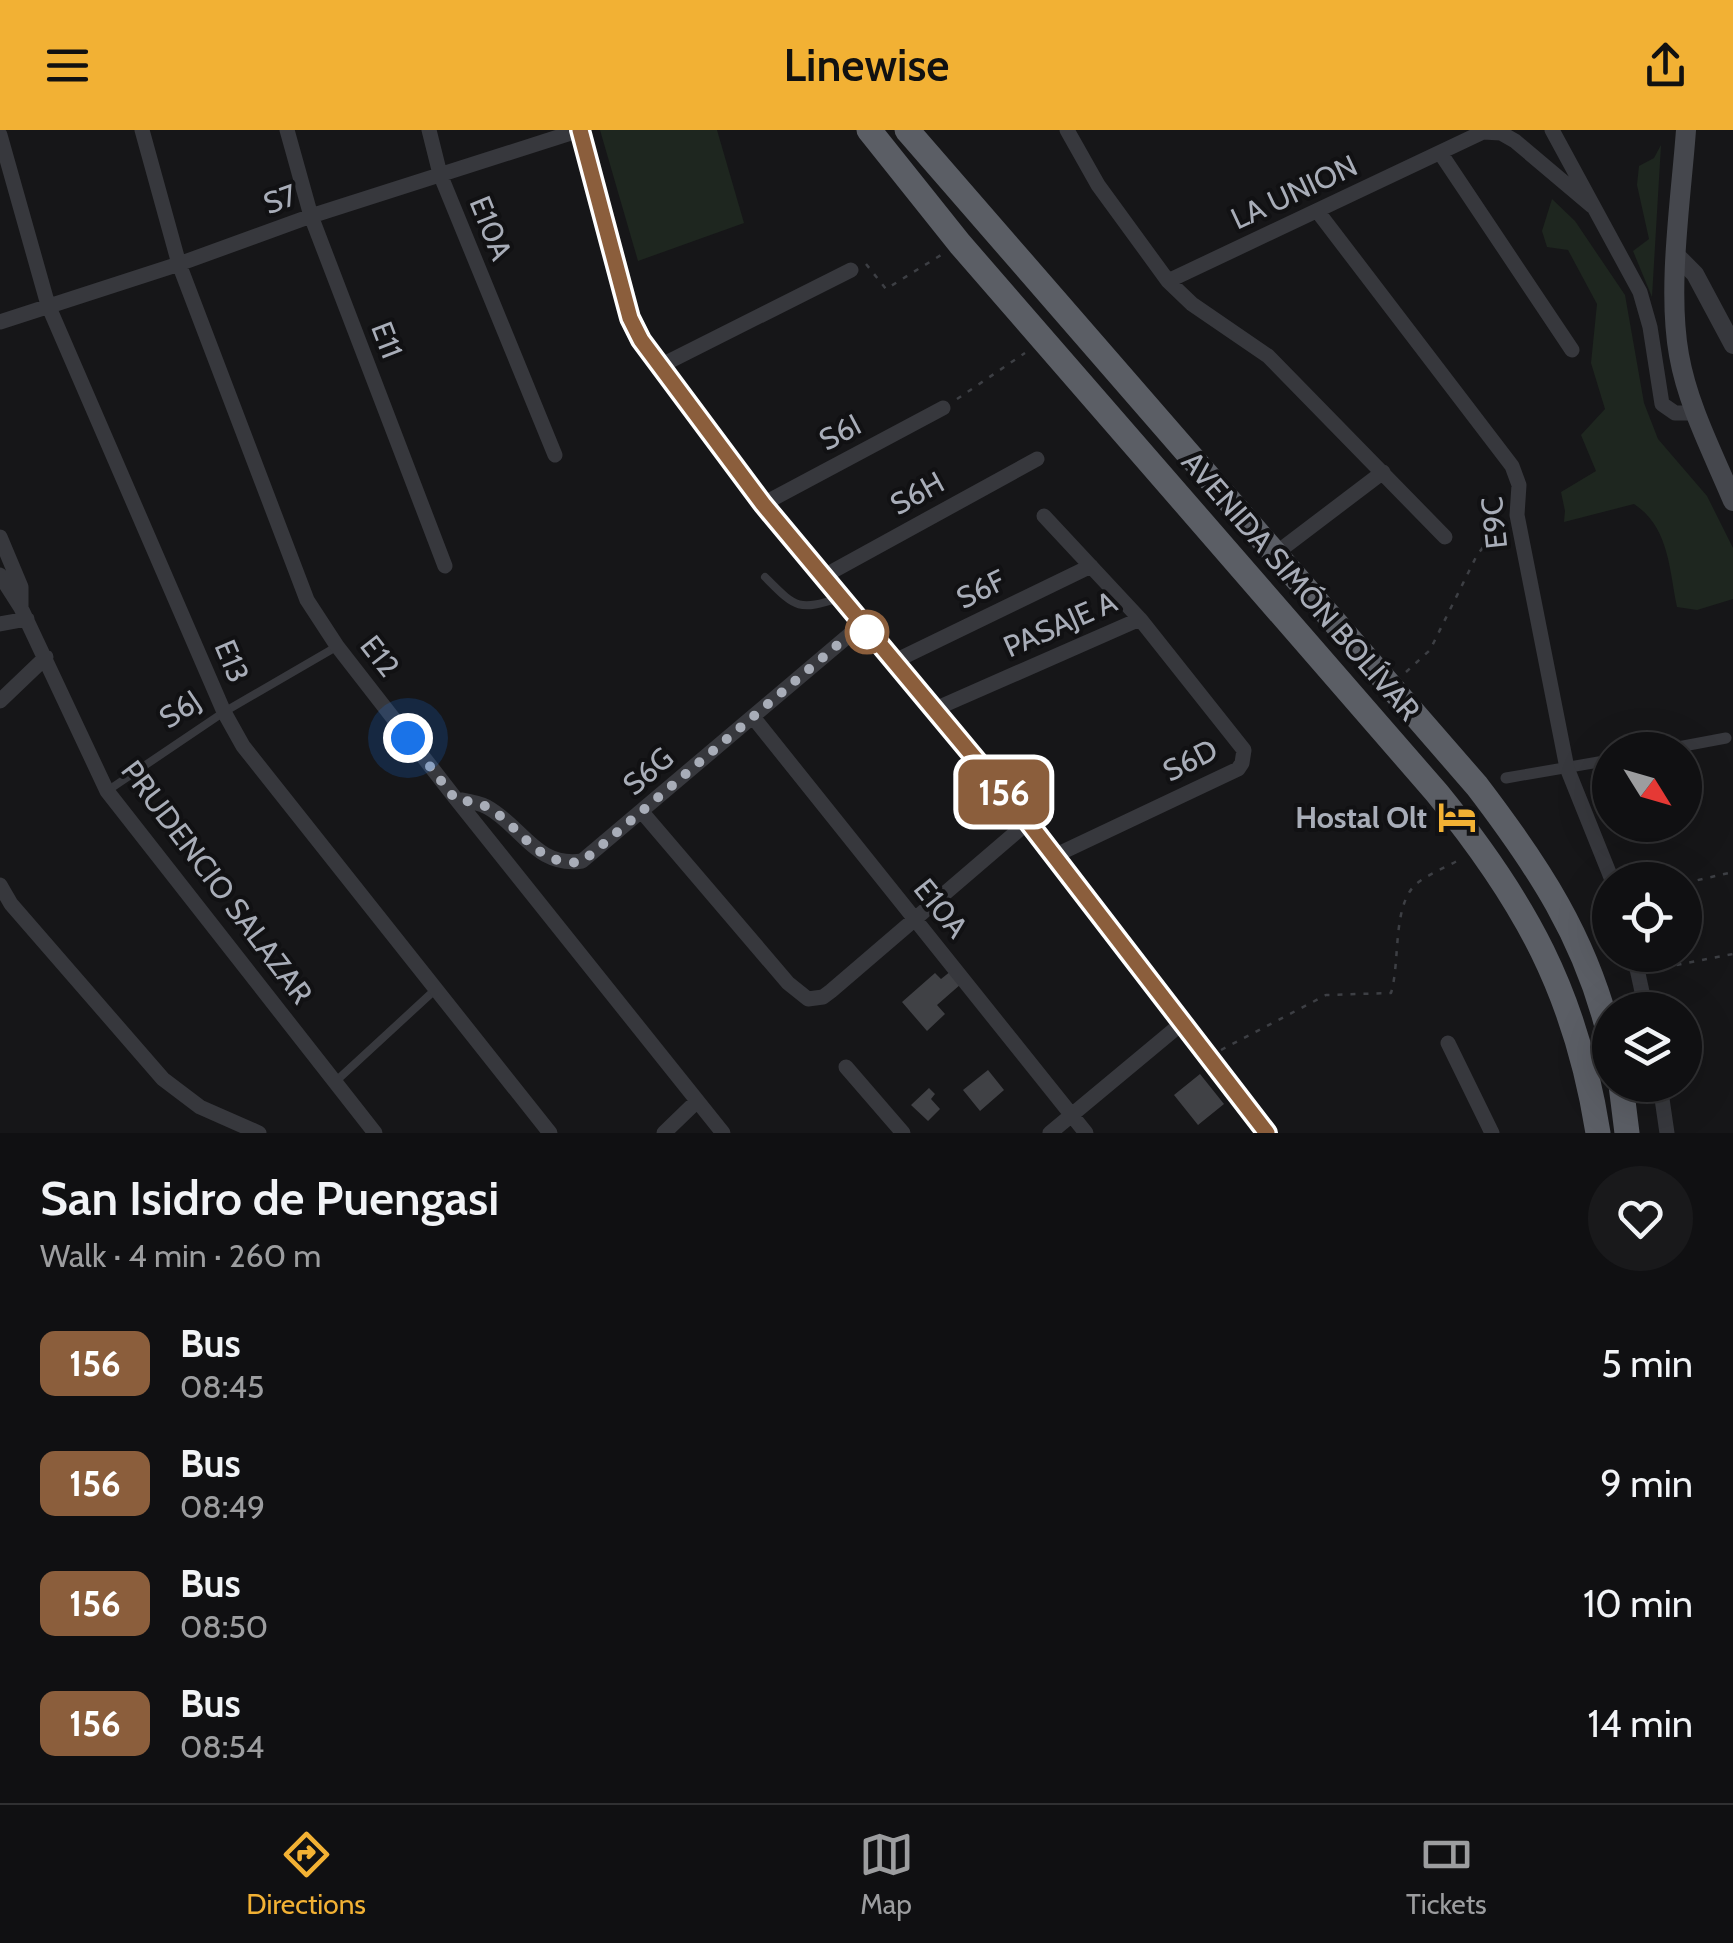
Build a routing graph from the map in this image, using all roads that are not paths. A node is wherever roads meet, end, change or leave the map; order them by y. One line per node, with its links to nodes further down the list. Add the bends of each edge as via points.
1 (142, 130): 17 (street, E12)
2 (287, 130): 15 (street, E11)
3 (428, 130): 12 (street, E10A)
4 (580, 130): 12 (street, S7); 24 (street, via 630,318)
5 (869, 130): 86 (highway, AVENIDA SIMÓN BOLÍVAR, via 1480,848 1548,958 1580,1044)
6 (908, 130): 35 (highway, AVENIDA SIMÓN BOLÍVAR)
7 (1067, 130): 19 (street)
8 (1552, 130): 13 (street)
9 (1686, 130): 16 (main road)
10 (0, 135): 20 (street, E13)
11 (1441, 154): 13 (street, LA UNION, via 1483,132 1501,133); 14 (street, LA UNION); 23 (street)
12 (440, 174): 15 (street, S7); 27 (street, E10A)
13 (1592, 206): 26 (street, via 1640,292 1662,404 1675,413)
14 (1318, 212): 19 (street, LA UNION); 56 (street, E9C, via 1512,466)
15 (311, 216): 17 (street, S7); 36 (street, E11)
16 (1677, 256): 22 (street, via 1696,274); 26 (main road, via 1677,342)
17 (179, 264): 20 (street, S7); 46 (street, E12, via 307,600)
18 (851, 270): 24 (street)
19 (1168, 281): 29 (street, via 1268,356)
20 (48, 305): 21 (street, S7); 51 (street, E13)
21 (0, 322)
22 (1733, 345)
23 (1572, 350)
24 (660, 366): 31 (street)
25 (943, 408): 31 (street, S6I)
26 (1696, 413): 30 (main road)
27 (555, 455)
28 (1037, 459): 39 (street, S6H)
29 (1382, 472): 34 (street); 35 (street)
30 (1733, 500)
31 (763, 504): 39 (street)
32 (1044, 516): 37 (street, PASAJE A)
33 (0, 536): 42 (street, PRUDENCIO SALAZAR, via 21,586)
34 (1445, 536)
35 (1274, 554): 67 (highway, AVENIDA SIMÓN BOLÍVAR, via 1477,786 1533,860 1575,938)
36 (445, 566)
37 (1091, 566): 43 (street, PASAJE A); 48 (street, S6F)
38 (0, 575): 42 (street)
39 (824, 576): 41 (street)
40 (765, 577): 41 (lane, via 794,606)
41 (840, 598): 45 (street)
42 (24, 613): 44 (street); 47 (street, PRUDENCIO SALAZAR)
43 (1140, 619): 50 (street, PASAJE A); 62 (street, S6D, via 1244,750 1242,763)
44 (0, 624)
45 (861, 625): 48 (street); 52 (street, S6G)
46 (337, 646): 51 (lane, S6J); 59 (street, E12)
47 (46, 657): 49 (street); 58 (street, PRUDENCIO SALAZAR)
48 (895, 661): 50 (street)
49 (0, 701)
50 (935, 709): 61 (street)
51 (224, 712): 58 (lane, S6J); 66 (street, E13, via 243,746)
52 (753, 717): 60 (street, S6G); 65 (street, E10A)
53 (1726, 738): 54 (street)
54 (1702, 742)
55 (1592, 763): 56 (street)
56 (1567, 768): 57 (street); 63 (street, E9C)
57 (1506, 778)
58 (107, 791): 71 (street, PRUDENCIO SALAZAR)
59 (456, 800): 60 (street, S6G, via 484,805 544,856 566,864 582,862); 72 (street, E12)
60 (642, 812): 65 (street, via 802,997 822,997)
61 (1028, 822): 62 (street); 65 (street)
62 (1054, 856): 68 (street)
63 (1605, 862)
64 (0, 885): 76 (street, via 163,1078 200,1107)
65 (915, 918): 75 (street, E10A)
66 (438, 988): 71 (lane); 78 (street, E13)
67 (1594, 992)
68 (1181, 1024): 75 (street); 84 (street)
69 (1448, 1043): 85 (street)
70 (846, 1068): 81 (street)
71 (335, 1082): 77 (street, PRUDENCIO SALAZAR)
72 (696, 1102): 79 (street); 80 (street, E12)
73 (1623, 1102): 87 (highway)
74 (1662, 1102): 88 (street)
75 (1071, 1116): 82 (street); 83 (street, E10A)
76 (259, 1133)
77 (375, 1133)
78 (550, 1133)
79 (664, 1133)
80 (723, 1133)
81 (903, 1133)
82 (1050, 1133)
83 (1086, 1133)
84 (1267, 1133)
85 (1492, 1133)
86 (1598, 1133)
87 (1628, 1133)
88 (1667, 1133)

